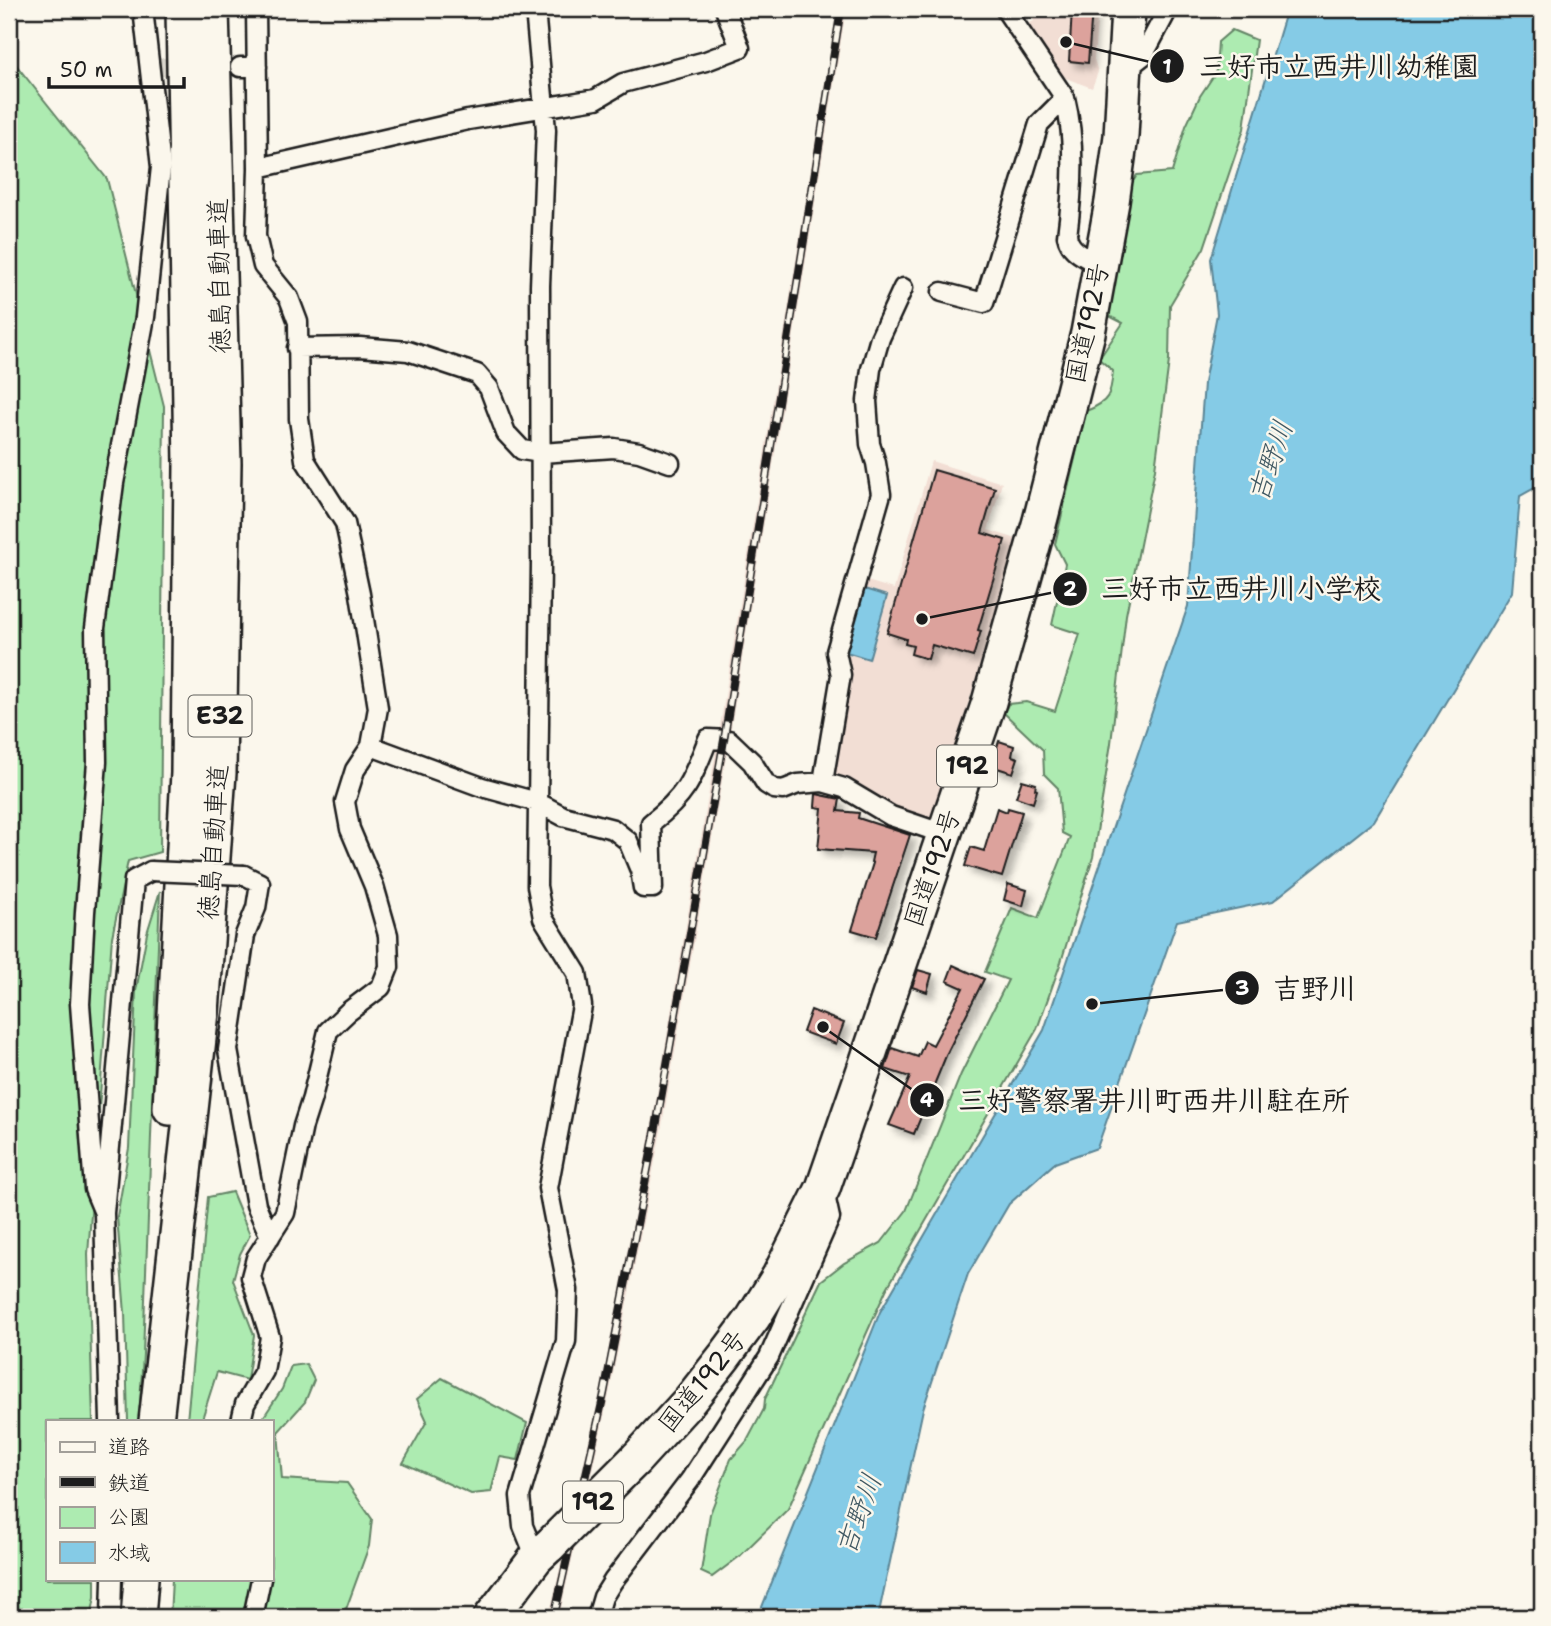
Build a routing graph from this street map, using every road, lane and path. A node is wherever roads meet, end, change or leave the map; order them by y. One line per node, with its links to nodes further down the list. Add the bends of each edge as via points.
1 (143, 9): 25 (street, via 161,167 145,317 114,483 95,628 97,762 80,1004 94,1189)
2 (183, 9): 28 (highway, 徳島自動車道 / E32, via 191,464 188,773)
3 (212, 9): 29 (highway, 徳島自動車道 / E32, via 224,463 219,773 201,1012)
4 (256, 9): 13 (street, via 248,67)
5 (535, 9): 12 (street)
6 (724, 9): 12 (street, via 740,48 624,83 596,99)
7 (1005, 9): 11 (street)
8 (1128, 9): 10 (highway, 国道192号 / 192)
9 (1168, 9): 10 (street, via 1143,57)
10 (1125, 70): 14 (highway, 国道192号 / 192, via 1121,136)
11 (1065, 98): 14 (street, via 1073,184 1068,243); 16 (street, via 1039,124 984,303)
12 (544, 108): 13 (street, via 468,120); 18 (street)
13 (258, 168): 17 (street, via 256,236 263,266 289,298 298,322)
14 (1100, 265): 23 (highway, 国道192号 / 192, via 1040,521 989,702)
15 (903, 288): 21 (street, via 871,369 867,401 870,444 881,494 835,652 841,675)
16 (942, 292)
17 (297, 348): 18 (street, via 408,351 477,374 489,387 506,433 522,450); 20 (street, via 305,460 345,523 360,594 378,708)
18 (541, 453): 19 (street, via 614,448); 22 (street)
19 (670, 463)
20 (371, 746): 22 (street); 26 (street, via 355,770 345,803 350,830 374,886 388,936 389,967 381,987 328,1031 285,1213)
21 (823, 782): 22 (street, via 774,789 730,740 708,739 691,781 674,806 651,823 653,888 643,888 640,870 622,834 563,816); 23 (street, via 844,788 891,816)
22 (537, 802): 31 (street, via 537,886 543,918 578,973 582,1006 548,1188 568,1290 566,1341 520,1496 523,1526)
23 (944, 834): 24 (highway, 国道192号 / 192)
24 (823, 1188): 31 (highway, 国道192号 / 192, bridge, via 753,1318 690,1399); 39 (street, via 831,1218 769,1357 698,1468 608,1589)
25 (104, 1213): 26 (street, bridge, via 134,880 151,871 244,875 260,883 257,908 245,935 228,1050 256,1205); 27 (street)
26 (270, 1237): 30 (street, via 256,1258 251,1277 271,1337 264,1371)
27 (110, 1420)
28 (156, 1420)
29 (156, 1420)
30 (241, 1420)
31 (543, 1552): 38 (highway, 国道192号 / 192)
32 (112, 1580): 35 (street)
33 (141, 1580): 36 (highway)
34 (261, 1580): 37 (street)
35 (111, 1617)
36 (138, 1617)
37 (253, 1617)
38 (491, 1617)
39 (597, 1617)

